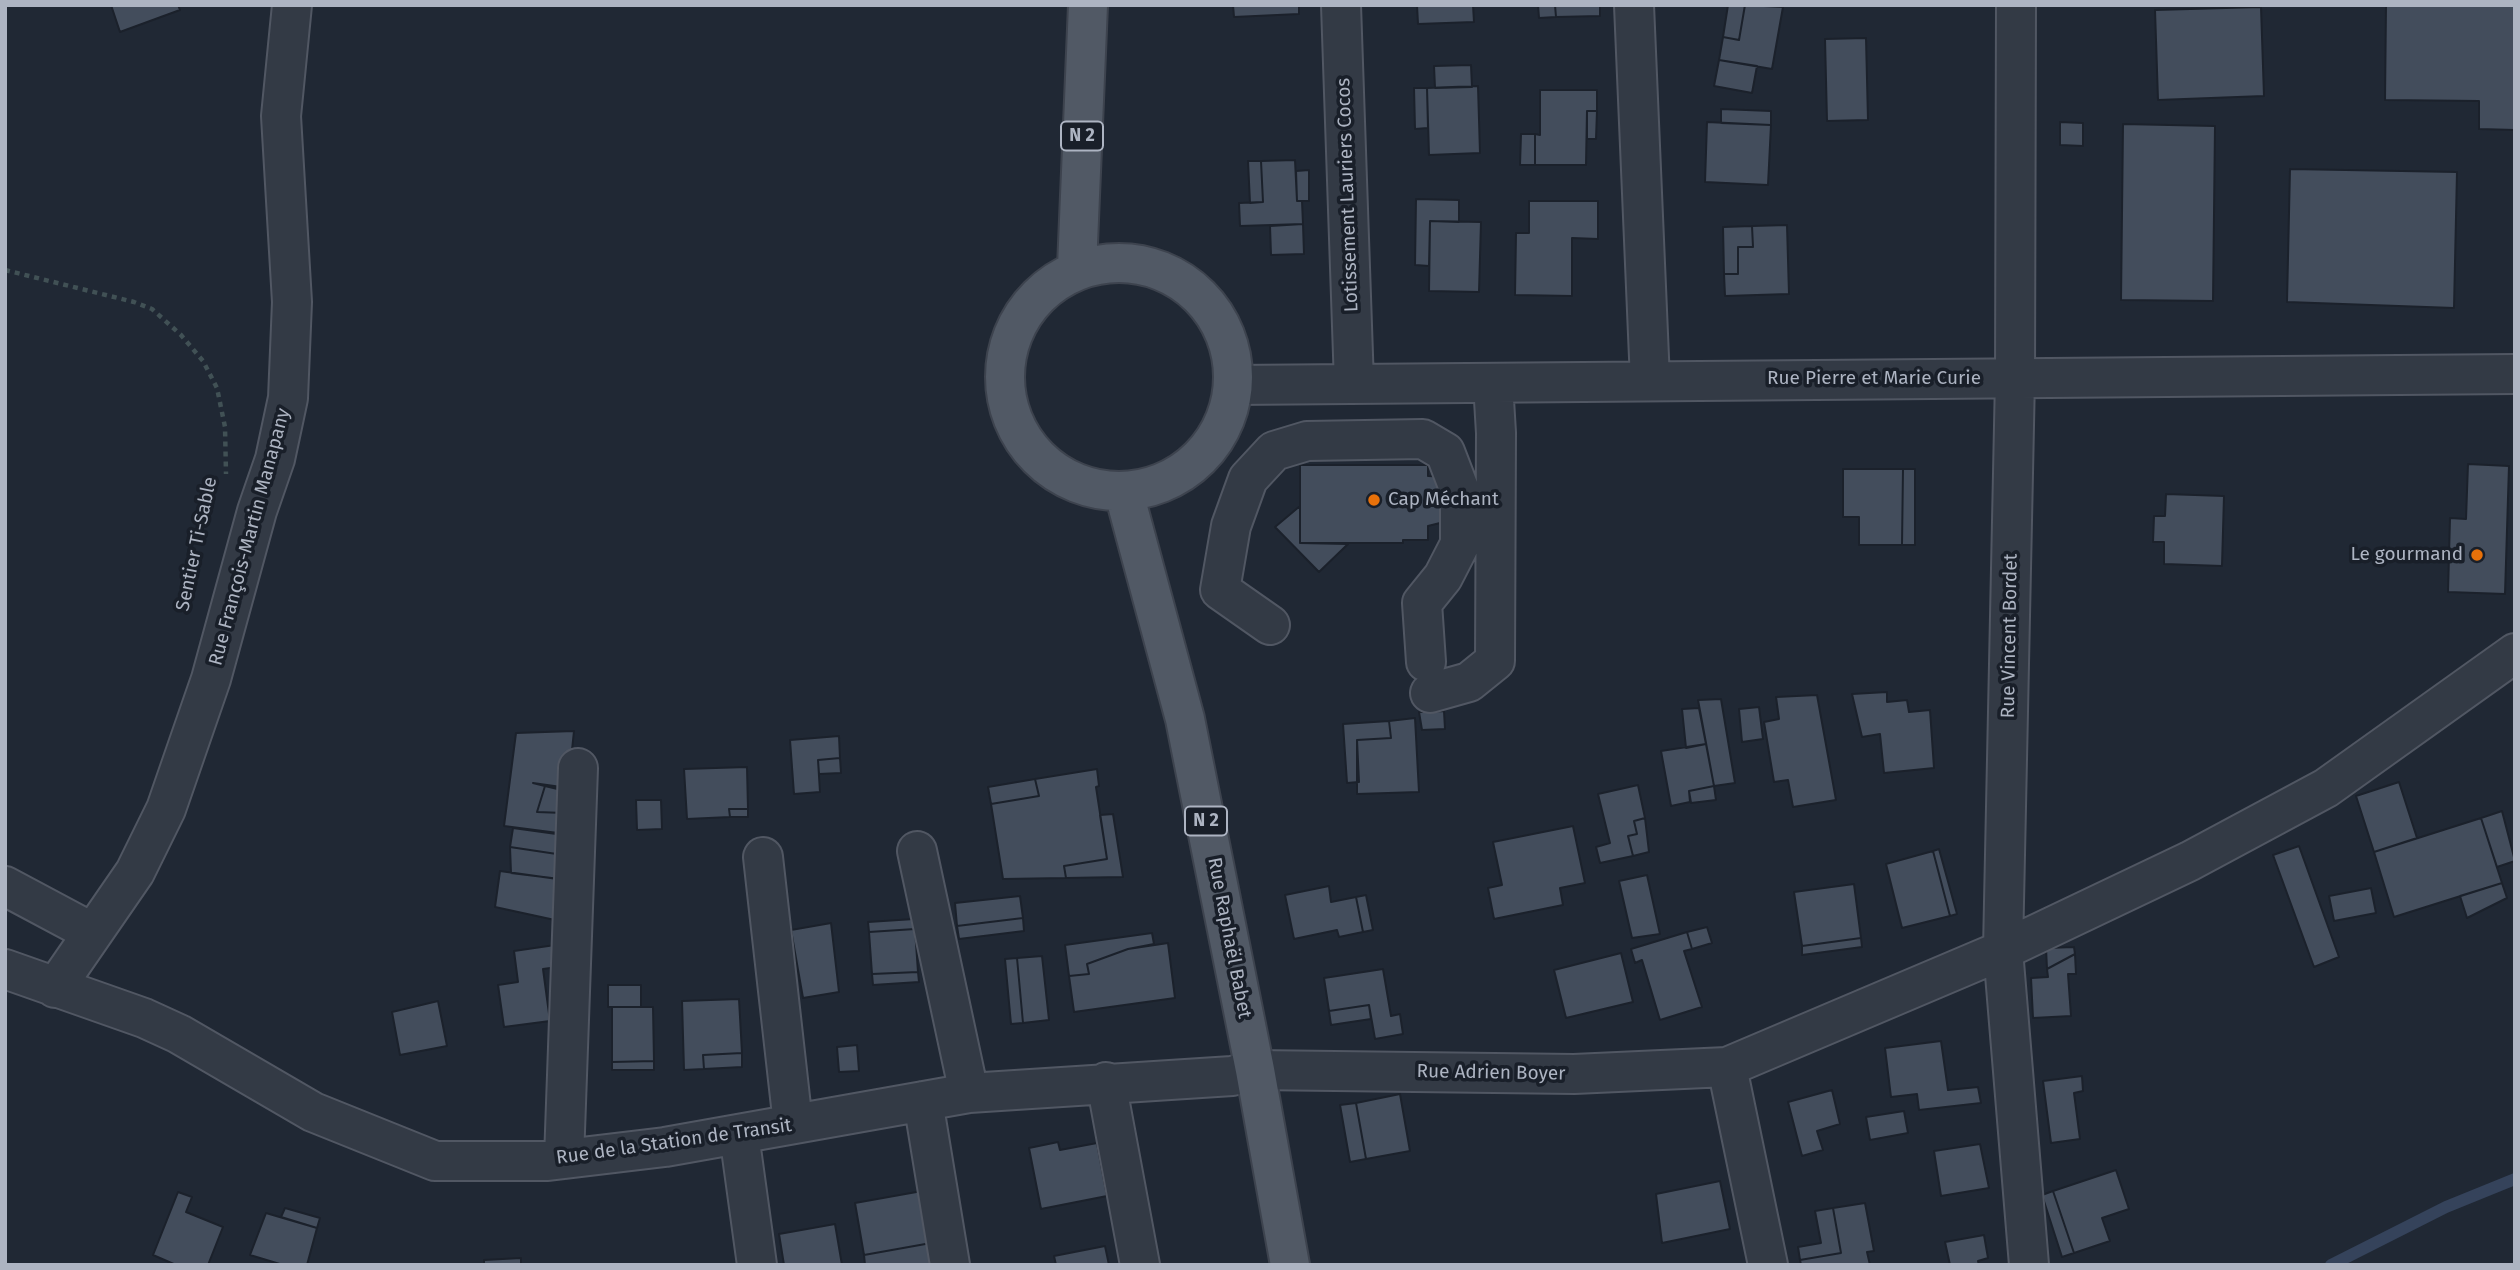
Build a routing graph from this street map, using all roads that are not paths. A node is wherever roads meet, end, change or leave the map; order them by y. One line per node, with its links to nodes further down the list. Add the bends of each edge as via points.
1 (292, 5): 20 (street, Rue François-Martin Manapany, via 281,116 292,302 288,398 211,679 166,809 135,872)
2 (1088, 5): 6 (main road, N 2)
3 (1341, 5): 11 (street, Lotissement Lauriers Cocos)
4 (1634, 5): 9 (street)
5 (2016, 5): 8 (street, Rue Vincent Bordet)
6 (1077, 267): 12 (main road, via 1114,262 1152,267 1186,284 1213,312 1230,346); 13 (main road, via 1045,289 1020,318 1006,353 1005,390 1015,427 1036,458 1068,480 1104,492)
7 (2515, 374): 8 (street, Rue Pierre et Marie Curie)
8 (2015, 378): 9 (street, Rue Pierre et Marie Curie); 21 (street, Rue Vincent Bordet)
9 (1650, 381): 10 (street, Rue Pierre et Marie Curie)
10 (1493, 383): 11 (street, Rue Pierre et Marie Curie); 14 (street, via 1495,661 1469,682 1428,677 1422,603 1443,577 1460,544 1460,491 1445,452 1423,439 1307,441 1274,451 1248,480 1231,526 1220,590)
11 (1354, 384): 12 (street, Rue Pierre et Marie Curie)
12 (1234, 385): 13 (main road, via 1223,426 1200,460 1165,483)
13 (1124, 493): 25 (main road, Rue Raphaël Babet / N 2, via 1185,719)
14 (1270, 625)
15 (2515, 653): 21 (street, Rue Adrien Boyer, via 2326,788 2190,861)
16 (578, 768): 31 (street)
17 (918, 851): 27 (street)
18 (763, 857): 29 (street)
19 (5, 886): 20 (street)
20 (93, 933): 23 (street, Rue François-Martin Manapany)
21 (2003, 950): 24 (street, Rue Adrien Boyer); 37 (street, Rue Vincent Bordet)
22 (5, 970): 23 (street, Rue de la Station de Transit)
23 (55, 988): 31 (street, Rue de la Station de Transit, via 144,1018 313,1112 435,1161)
24 (1727, 1067): 25 (street, Rue Adrien Boyer, via 1574,1074); 36 (street)
25 (1255, 1070): 26 (street, Rue de la Station de Transit, via 1232,1076); 35 (main road, Rue Raphaël Babet / N 2)
26 (1106, 1082): 27 (street, Rue de la Station de Transit); 34 (street)
27 (969, 1093): 28 (street, Rue de la Station de Transit)
28 (923, 1101): 29 (street, Rue de la Station de Transit); 33 (street)
29 (793, 1124): 30 (street, Rue de la Station de Transit)
30 (738, 1134): 31 (street, Rue de la Station de Transit); 32 (street)
31 (564, 1159)
32 (757, 1265)
33 (950, 1265)
34 (1140, 1265)
35 (1290, 1265)
36 (1768, 1265)
37 (2029, 1265)

